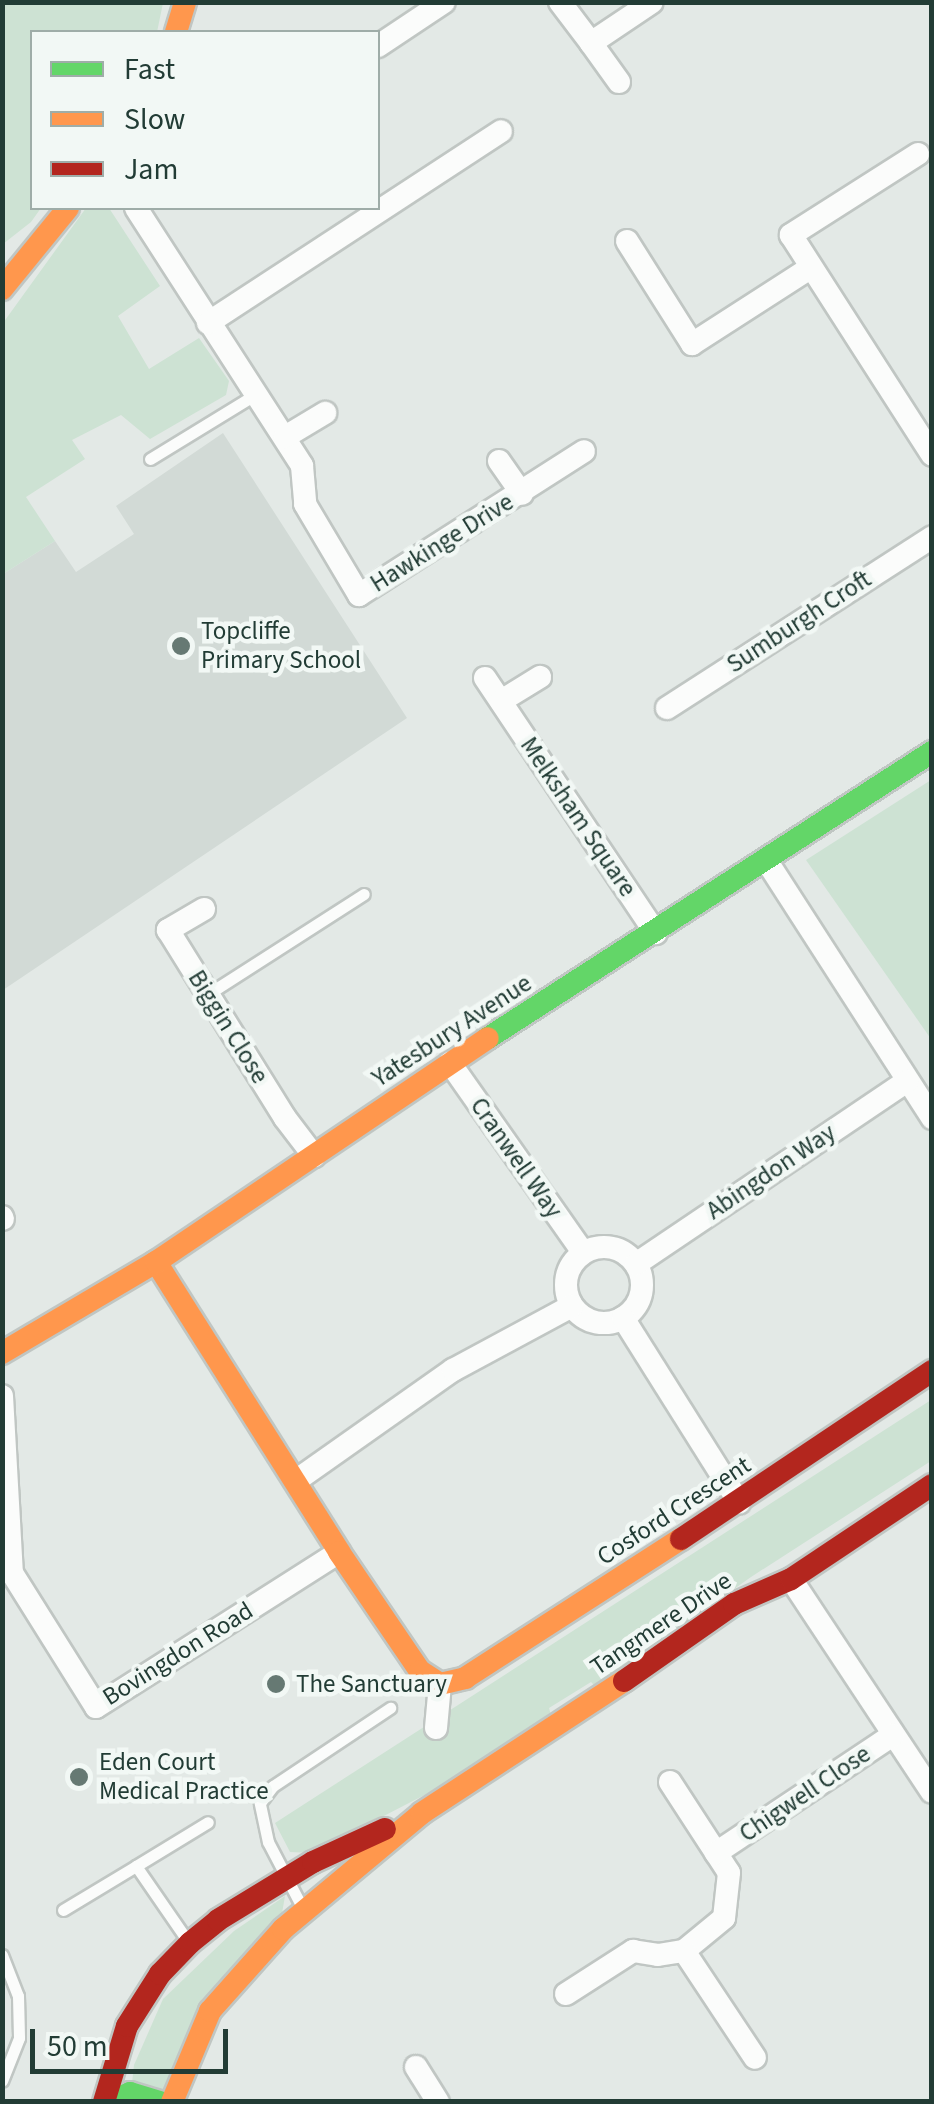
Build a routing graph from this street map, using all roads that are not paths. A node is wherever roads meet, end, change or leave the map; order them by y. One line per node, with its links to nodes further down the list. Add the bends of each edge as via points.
1 (185, 2): 5 (street)
2 (444, 2): 7 (street)
3 (560, 2): 6 (street)
4 (652, 2): 6 (street)
5 (177, 30)
6 (591, 43): 8 (street)
7 (380, 45)
8 (619, 82)
9 (501, 130): 11 (street)
10 (918, 154): 16 (street, via 791,235)
11 (380, 209)
12 (66, 210): 17 (street)
13 (137, 210): 18 (street, Hawkinge Drive)
14 (379, 210): 18 (street)
15 (627, 241): 16 (street, via 692,344)
16 (810, 268): 23 (street)
17 (2, 288)
18 (208, 322): 19 (street, Hawkinge Drive)
19 (256, 394): 21 (street, Hawkinge Drive); 24 (lane)
20 (325, 413): 21 (street)
21 (285, 437): 26 (street, Hawkinge Drive, via 302,466 305,504 358,594)
22 (584, 450): 26 (street, Hawkinge Drive)
23 (932, 455)
24 (150, 460)
25 (499, 461): 26 (street, Hawkinge Drive)
26 (522, 494)
27 (932, 537): 31 (street, Sumburgh Croft)
28 (540, 677): 30 (street)
29 (486, 678): 30 (street, Melksham Square)
30 (501, 701): 36 (street, Melksham Square)
31 (666, 708)
32 (932, 752): 33 (street, Yatesbury Avenue)
33 (766, 860): 36 (street, Yatesbury Avenue); 39 (street)
34 (364, 894): 37 (lane)
35 (204, 909): 37 (street, Biggin Close, via 168,930)
36 (656, 933): 38 (street, Yatesbury Avenue)
37 (208, 994): 41 (street, Biggin Close)
38 (450, 1063): 41 (street, Yatesbury Avenue); 42 (street, Cranwell Way)
39 (907, 1081): 40 (street); 44 (street, Abingdon Way)
40 (932, 1118)
41 (314, 1156): 43 (street, Yatesbury Avenue)
42 (583, 1252): 44 (street, via 606,1246); 45 (street, via 565,1283)
43 (156, 1262): 47 (street, Yatesbury Avenue); 50 (street)
44 (636, 1264): 46 (street, via 639,1299)
45 (572, 1306): 46 (street, via 590,1320); 50 (street, via 453,1370)
46 (623, 1318): 52 (street)
47 (2, 1354)
48 (932, 1371): 52 (street, Cosford Crescent)
49 (2, 1396): 53 (street, Bovingdon Road, via 12,1573 96,1707)
50 (297, 1480): 53 (street)
51 (932, 1485): 54 (street, Tangmere Drive)
52 (739, 1502): 55 (street, Cosford Crescent, via 465,1678)
53 (340, 1552): 55 (street, via 420,1671)
54 (791, 1579): 58 (street, Chigwell Close); 61 (street, Tangmere Drive, via 734,1604)
55 (440, 1684): 57 (street)
56 (390, 1708): 65 (lane, via 273,1786 260,1803 268,1842)
57 (436, 1728)
58 (893, 1735): 60 (street, Chigwell Close); 63 (street, Chigwell Close)
59 (670, 1782): 63 (street, Chigwell Close)
60 (932, 1792)
61 (422, 1813): 65 (street, Tangmere Drive); 67 (street, Tangmere Drive)
62 (208, 1822): 64 (lane)
63 (716, 1852): 69 (street, Chigwell Close, via 728,1873 724,1918)
64 (136, 1866): 66 (lane); 68 (lane)
65 (286, 1878): 67 (lane); 68 (street, Tangmere Drive)
66 (63, 1910)
67 (304, 1911): 77 (street, Tangmere Drive, via 210,2010)
68 (190, 1943): 75 (street, Tangmere Drive, via 160,1974 127,2026)
69 (684, 1950): 71 (street, via 634,1950); 72 (street)
70 (2, 1956): 74 (lane, via 18,1996 19,2038)
71 (566, 1994)
72 (756, 2058)
73 (416, 2067): 78 (street)
74 (2, 2081)
75 (107, 2102): 76 (street, via 130,2093)
76 (160, 2102)
77 (172, 2102)
78 (438, 2102)

